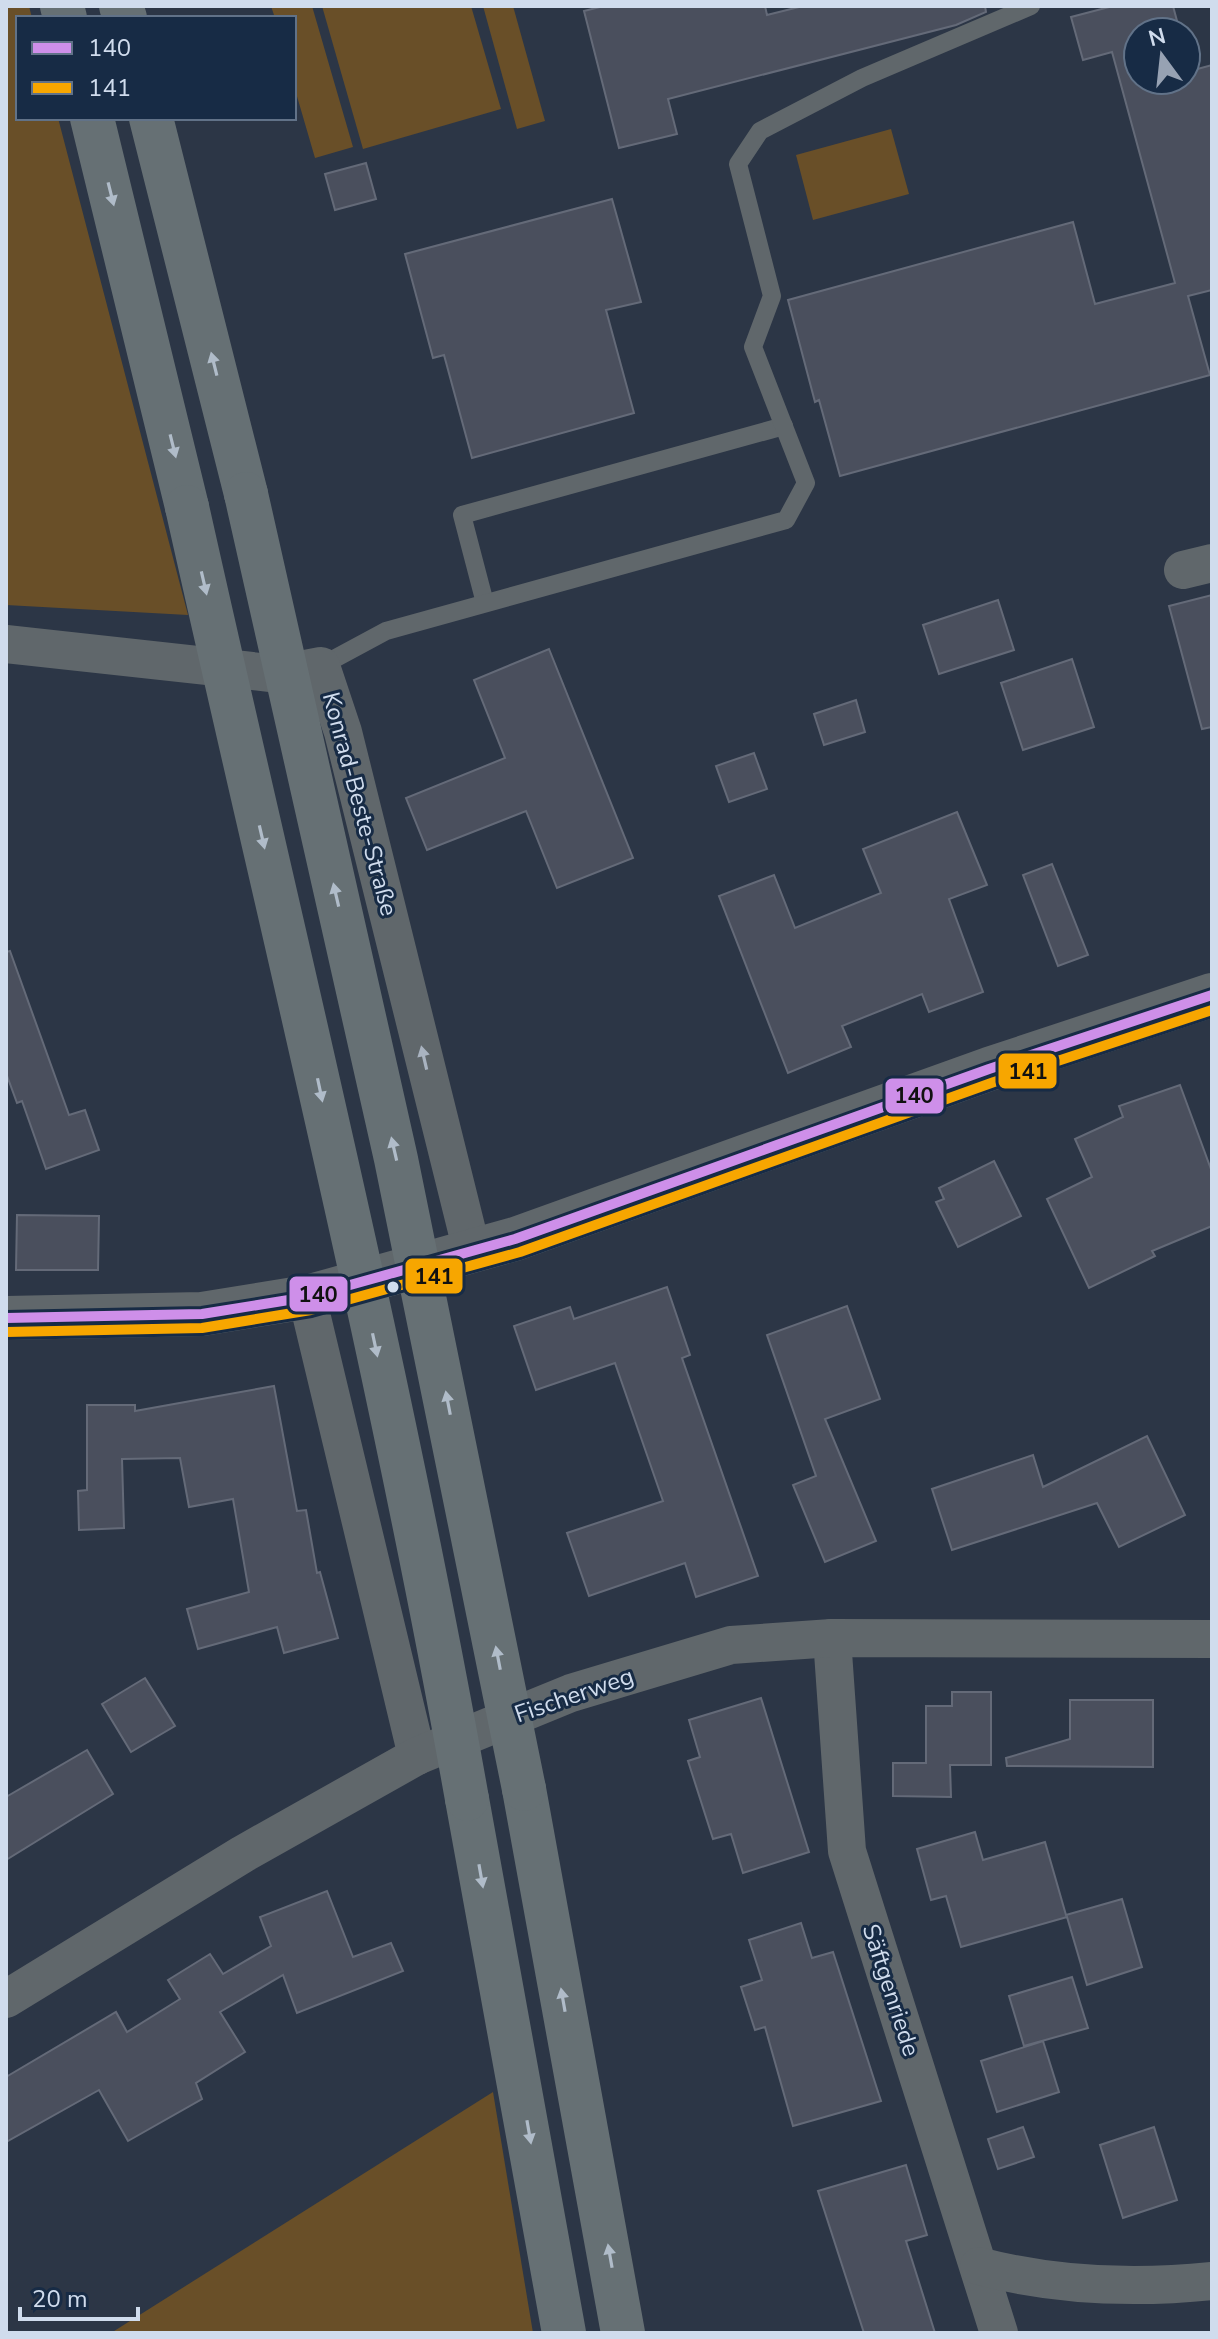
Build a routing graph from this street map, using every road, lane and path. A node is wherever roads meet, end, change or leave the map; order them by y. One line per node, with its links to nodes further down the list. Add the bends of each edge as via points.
1 (1031, 6): 4 (lane, via 862,78 760,131 738,164 772,296 753,347)
2 (92, 120): 18 (highway, one-way to 18, bridge, via 187,507 398,1450)
3 (152, 120): 19 (highway, one-way to 3, bridge, via 524,1789 396,1159 246,494)
4 (784, 426): 5 (lane, via 806,483 786,520); 5 (lane, via 462,515)
5 (485, 603): 7 (lane, via 386,631)
6 (6, 644): 7 (street, Konrad-Beste-Straße, via 279,674)
7 (321, 666): 9 (street, Konrad-Beste-Straße, one-way to 7, via 343,732)
8 (1212, 995): 9 (street)
9 (472, 1251): 10 (street)
10 (307, 1297): 11 (street, via 202,1314); 14 (street)
11 (6, 1318)
12 (832, 1638): 13 (street, Fischerweg); 14 (street, Fischerweg, via 731,1645 571,1693); 16 (street, Säftgenriede, via 847,1851)
13 (1212, 1639)
14 (417, 1756): 15 (street, Fischerweg, via 243,1854)
15 (6, 1999)
16 (979, 2266): 17 (street, via 1029,2280 1150,2287); 20 (street, Säftgenriede)
17 (1212, 2281)
18 (564, 2333)
19 (623, 2333)
20 (999, 2333)

